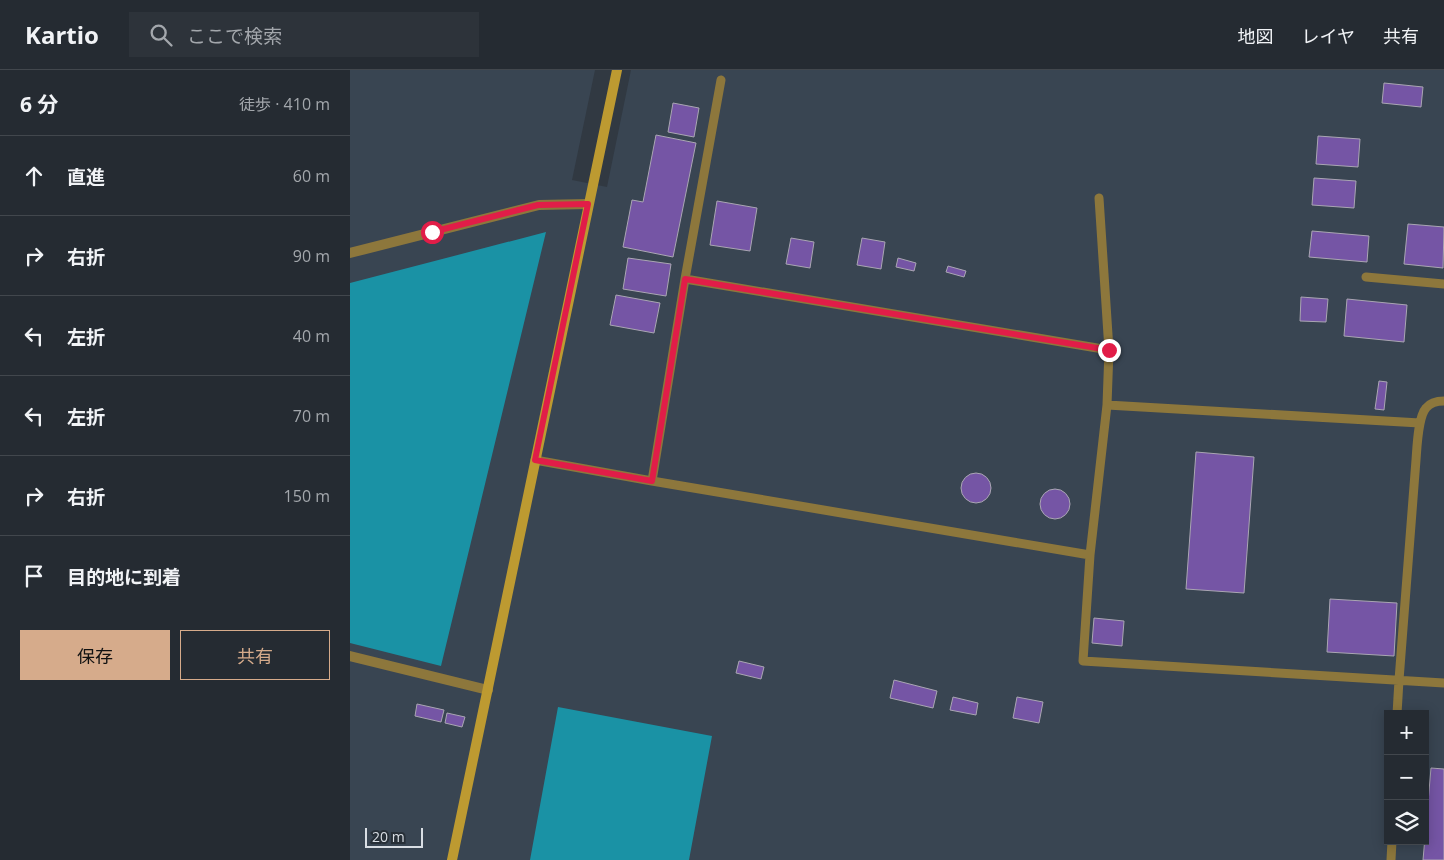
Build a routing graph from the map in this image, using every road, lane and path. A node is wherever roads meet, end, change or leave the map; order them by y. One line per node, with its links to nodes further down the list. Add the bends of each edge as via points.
1 (617, 70): 4 (street)
2 (721, 80): 7 (lane)
3 (1099, 198): 9 (lane)
4 (588, 204): 5 (street, via 538,205); 13 (street)
5 (350, 253)
6 (1366, 277): 8 (lane)
7 (685, 279): 9 (lane); 14 (lane)
8 (1444, 284)
9 (1109, 350): 11 (lane)
10 (1444, 400): 12 (lane, via 1424,410)
11 (1107, 405): 12 (lane); 15 (lane)
12 (1420, 423): 17 (lane)
13 (535, 460): 14 (lane); 19 (street)
14 (652, 481): 15 (lane)
15 (1090, 555): 17 (lane, via 1083,661)
16 (350, 656): 19 (street)
17 (1398, 680): 18 (lane); 20 (lane)
18 (1444, 683)
19 (488, 690): 22 (street)
20 (1397, 710)
21 (1392, 845): 23 (lane)
22 (452, 860)
23 (1392, 860)

